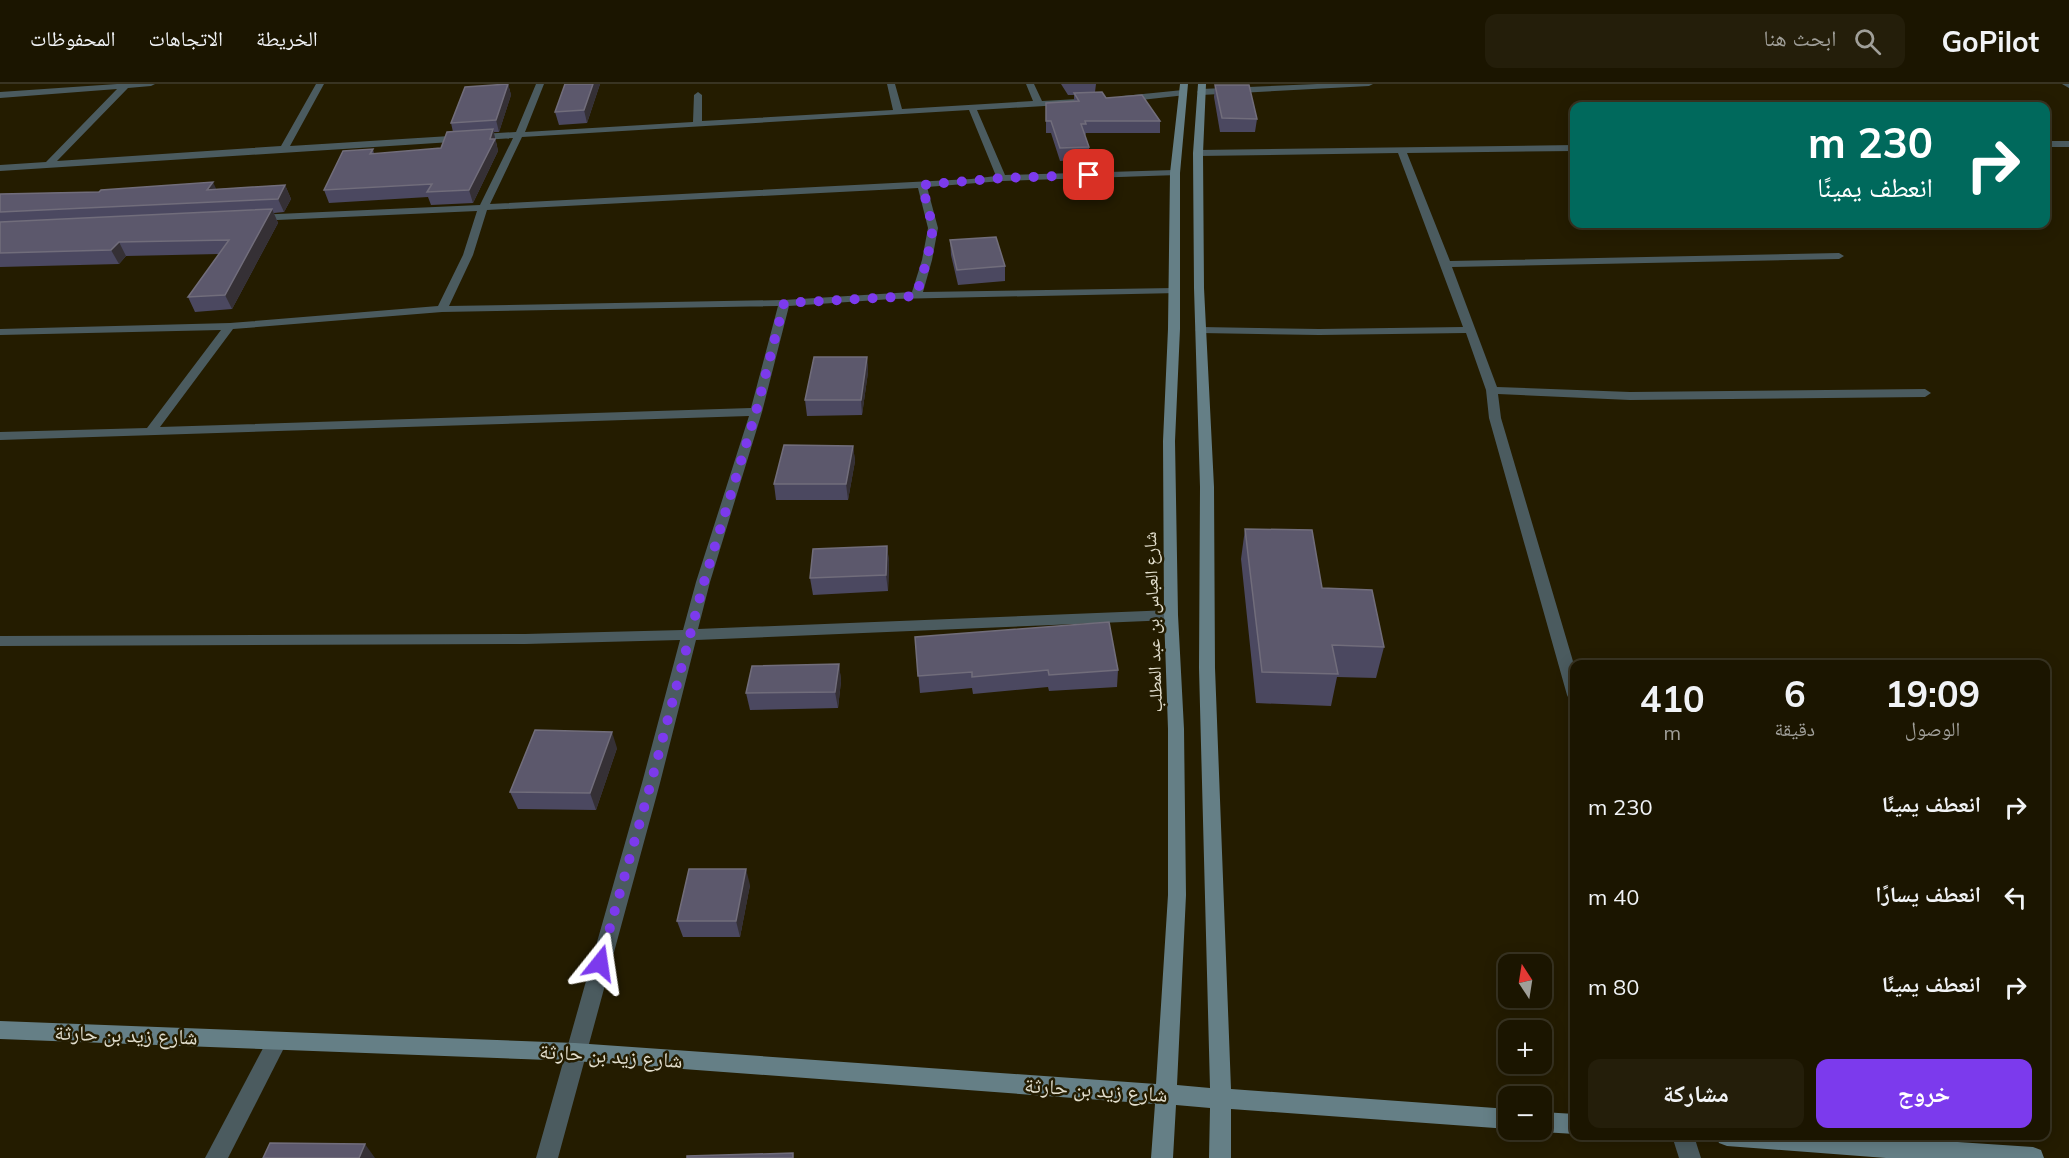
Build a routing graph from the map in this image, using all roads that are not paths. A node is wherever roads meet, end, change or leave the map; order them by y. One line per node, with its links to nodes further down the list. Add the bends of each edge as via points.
1 (151, 84): 7 (street)
2 (320, 84): 22 (street)
3 (540, 84): 18 (street)
4 (891, 84): 16 (street)
5 (1030, 84): 14 (street)
6 (1369, 84): 8 (street)
7 (125, 86): 10 (street); 25 (street)
8 (1201, 88): 24 (street)
9 (1183, 89): 13 (street); 27 (street, شارع العباس بن عبد المطلب)
10 (0, 95)
11 (698, 95): 17 (street)
12 (1098, 100): 14 (street)
13 (1110, 100)
14 (1038, 102): 15 (street)
15 (972, 108): 16 (street); 28 (street)
16 (898, 112): 17 (street)
17 (697, 125): 18 (street)
18 (519, 135): 22 (street); 30 (street)
19 (2050, 144): 20 (street)
20 (2069, 144)
21 (1570, 148): 23 (street)
22 (284, 149): 25 (street)
23 (1402, 152): 24 (street); 33 (street)
24 (1198, 153): 39 (street)
25 (48, 165): 26 (street)
26 (0, 168)
27 (1175, 173): 28 (street); 34 (street, شارع العباس بن عبد المطلب)
28 (1002, 178): 29 (street)
29 (922, 185): 30 (street); 35 (street, via 933,228)
30 (483, 208): 31 (street); 37 (street, via 468,255)
31 (244, 219)
32 (1839, 256): 33 (street)
33 (1446, 264): 40 (street)
34 (1174, 291): 35 (street); 47 (street, شارع العباس بن عبد المطلب, via 1169,441)
35 (916, 296): 36 (street)
36 (784, 303): 37 (street); 44 (street)
37 (442, 309): 38 (street)
38 (230, 326): 41 (street); 45 (street)
39 (1201, 330): 40 (street); 55 (street)
40 (1469, 330): 42 (street)
41 (0, 332)
42 (1492, 390): 43 (street, via 1629,396); 50 (street, via 1513,484)
43 (1925, 393)
44 (756, 412): 45 (street); 48 (street)
45 (150, 432): 46 (street)
46 (0, 436)
47 (1171, 615): 48 (street); 54 (street, شارع العباس بن عبد المطلب, via 1177,894)
48 (691, 635): 49 (street); 53 (street)
49 (0, 641)
50 (1570, 678)
51 (0, 1030): 52 (street, شارع زيد بن حارثة)
52 (277, 1042): 53 (street, شارع زيد بن حارثة); 61 (street)
53 (575, 1052): 54 (street, شارع زيد بن حارثة); 62 (street)
54 (1167, 1095): 55 (street, شارع زيد بن حارثة); 63 (street, شارع العباس بن عبد المطلب)
55 (1221, 1098): 56 (street, شارع زيد بن حارثة); 64 (street)
56 (1498, 1118)
57 (1552, 1123): 58 (street)
58 (1570, 1124)
59 (1684, 1140): 65 (street)
60 (1790, 1140): 66 (street)
61 (216, 1158)
62 (547, 1158)
63 (1162, 1158)
64 (1220, 1158)
65 (1690, 1158)
66 (2033, 1158)

